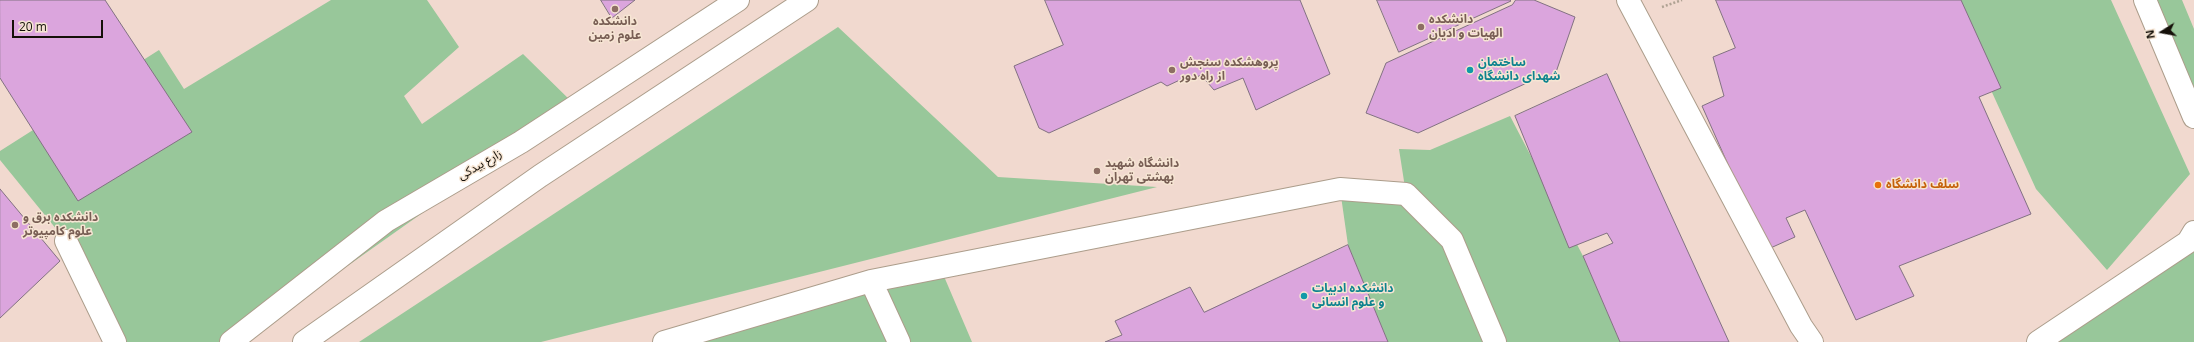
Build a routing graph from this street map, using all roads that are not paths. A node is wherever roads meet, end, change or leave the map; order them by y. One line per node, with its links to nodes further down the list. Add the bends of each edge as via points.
1 (738, 0): 10 (lane, زارع بیدکی, via 521,142 386,220)
2 (807, 0): 11 (lane, via 540,176)
3 (1628, 0): 15 (lane)
4 (2145, 0): 5 (lane)
5 (2194, 117)
6 (2194, 232): 16 (lane, via 2188,242)
7 (66, 240): 9 (lane)
8 (871, 281): 12 (lane); 13 (lane); 14 (lane, via 1340,189 1406,194 1452,240)
9 (115, 342)
10 (231, 342)
11 (304, 342)
12 (664, 342)
13 (899, 342)
14 (1495, 342)
15 (1812, 342)
16 (2038, 342)

